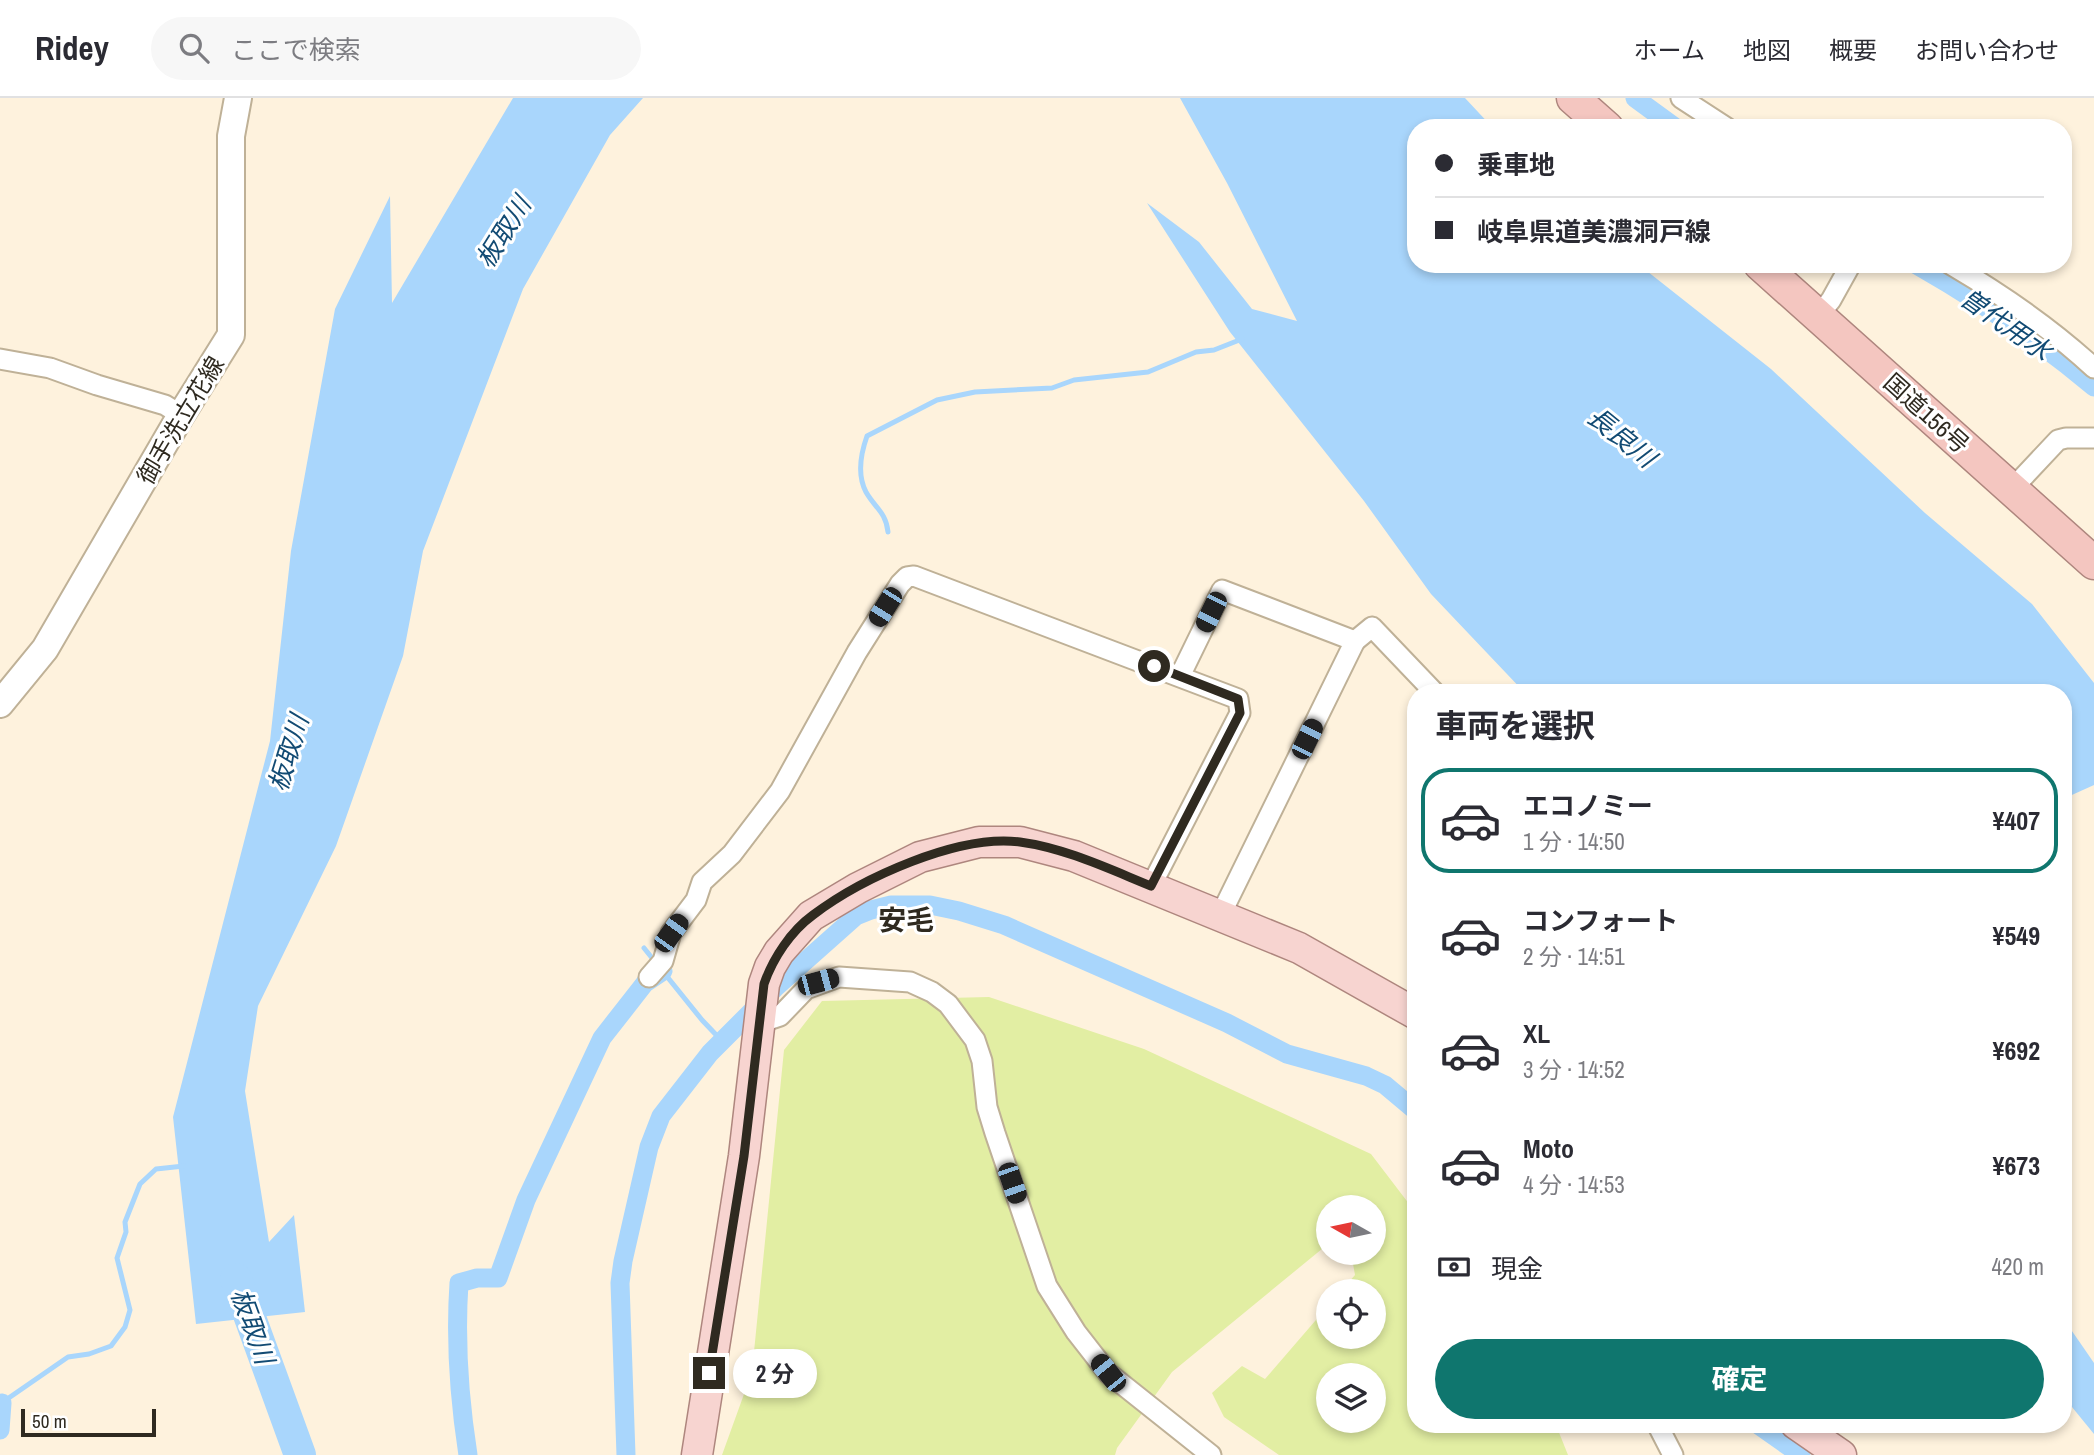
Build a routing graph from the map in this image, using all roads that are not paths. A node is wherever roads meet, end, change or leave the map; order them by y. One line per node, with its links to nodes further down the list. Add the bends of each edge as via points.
1 (238, 98): 12 (main road, 御手洗立花線, via 231,136 231,335)
2 (1573, 98): 4 (highway)
3 (1681, 98): 5 (street)
4 (1597, 119)
5 (1713, 119)
6 (1770, 273): 9 (highway, 国道156号)
7 (1846, 273): 9 (street)
8 (1966, 273): 11 (street, via 2066,342)
9 (1818, 316): 14 (highway, 国道156号)
10 (0, 359): 12 (street, via 50,368 165,405)
11 (2094, 368)
12 (181, 415): 19 (main road, 御手洗立花線, via 45,649)
13 (2094, 438): 14 (street, via 2058,440)
14 (2012, 489): 15 (highway, 国道156号)
15 (2094, 563)
16 (1355, 641): 17 (street, via 1222,590); 18 (street, via 1372,626); 21 (street)
17 (1181, 676): 20 (street, via 1238,699 1240,713); 22 (street, via 921,577 907,577 857,653 780,791 732,854 702,882 696,900 671,933 663,961)
18 (1427, 684)
19 (0, 704)
20 (1151, 886): 21 (main road); 24 (main road, via 1074,856 1020,842 979,842 920,857 811,916 770,967)
21 (1221, 914): 23 (main road, via 1299,948)
22 (649, 977)
23 (1407, 1009)
24 (760, 1019): 27 (main road, via 744,1156); 28 (street, via 780,1016 806,989 839,977 910,982 948,1004 975,1040 987,1107 1047,1286 1108,1373)
25 (1662, 1433): 29 (street)
26 (1809, 1433): 30 (main road)
27 (697, 1455)
28 (1211, 1455)
29 (1673, 1455)
30 (1841, 1455)

